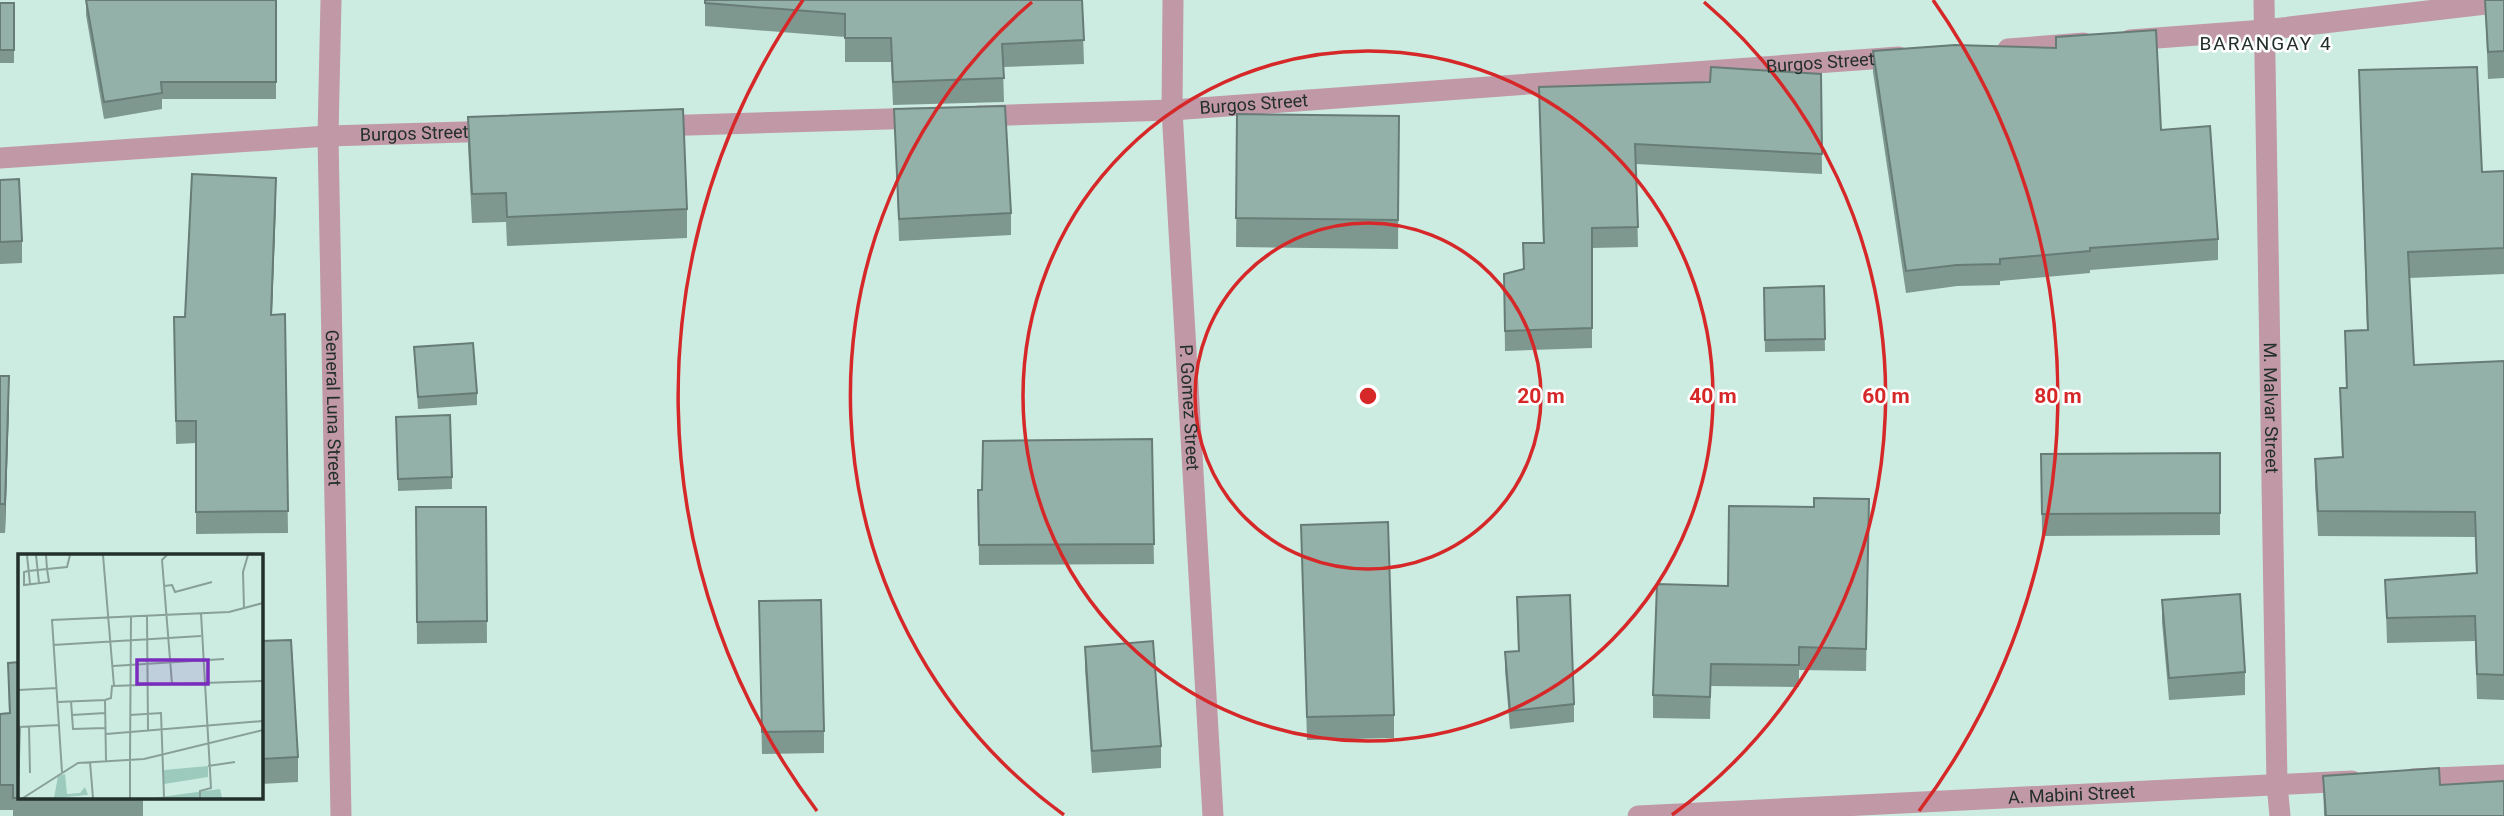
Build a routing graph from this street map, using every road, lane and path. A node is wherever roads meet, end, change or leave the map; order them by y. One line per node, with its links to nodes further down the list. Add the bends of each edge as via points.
1 (331, 0): 11 (street, General Luna Street)
2 (1172, 0): 8 (street, P. Gomez Street)
3 (2263, 0): 5 (street, M. Malvar Street)
4 (2504, 2): 5 (street)
5 (2264, 30): 6 (street); 16 (street, M. Malvar Street)
6 (1987, 50)
7 (1918, 55): 8 (street, Burgos Street)
8 (1172, 110): 9 (street, Burgos Street); 18 (street, P. Gomez Street)
9 (633, 127)
10 (522, 130): 11 (street, Burgos Street)
11 (328, 136): 12 (street, Burgos Street); 17 (street, General Luna Street)
12 (0, 158)
13 (2504, 775): 14 (street)
14 (2397, 780)
15 (2370, 781): 16 (street, A. Mabini Street)
16 (2277, 784): 19 (street, A. Mabini Street); 20 (street, M. Malvar Street)
17 (341, 816)
18 (1213, 816)
19 (1638, 816)
20 (2280, 816)

